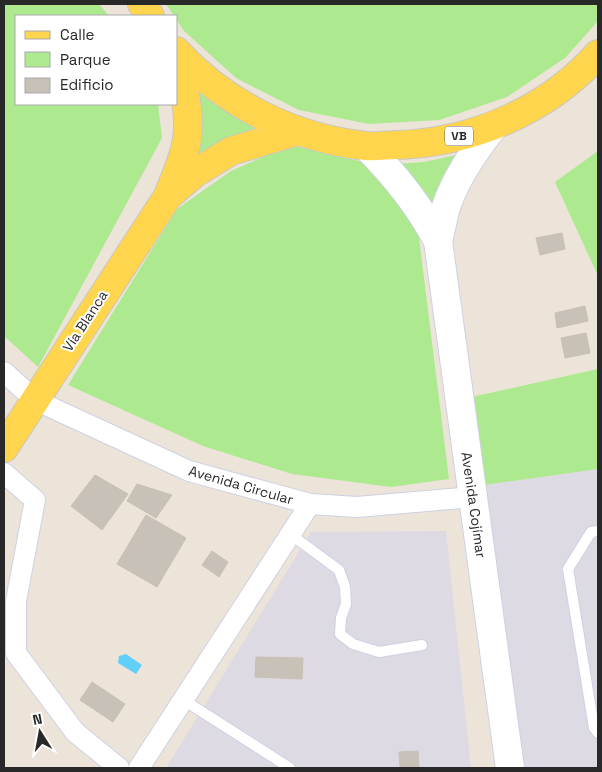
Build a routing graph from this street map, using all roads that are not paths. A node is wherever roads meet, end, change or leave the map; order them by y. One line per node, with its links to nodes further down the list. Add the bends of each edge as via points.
1 (142, 4): 2 (main road)
2 (149, 15)
3 (178, 53): 7 (main road, VB, via 228,96 250,110)
4 (598, 54): 6 (main road, VB, via 569,82 543,100)
5 (178, 73): 9 (main road, Vía Blanca, via 187,103 187,127 184,154)
6 (494, 126): 8 (main road, VB, via 432,142); 10 (main road, Avenida Cojímar, via 473,152 460,177 446,207)
7 (298, 131): 8 (main road, VB); 9 (main road, Vía Blanca, via 231,151 195,173)
8 (366, 146): 10 (main road, Avenida Cojímar, via 405,188)
9 (168, 196): 12 (main road, Vía Blanca)
10 (438, 242): 15 (main road, Avenida Cojímar)
11 (4, 372): 12 (street, Avenida Circular)
12 (35, 400): 13 (main road, Vía Blanca); 16 (street, Avenida Circular, via 188,471)
13 (4, 448)
14 (4, 474): 22 (street, via 35,500 16,601 16,653 75,732)
15 (473, 497): 16 (street, Avenida Circular, via 357,507); 25 (main road, Avenida Cojímar)
16 (310, 504): 18 (street)
17 (598, 531): 21 (lane, via 591,532 568,569 594,728)
18 (290, 534): 19 (lane, via 339,570 346,604 340,634 353,644 379,652); 20 (street)
19 (422, 645)
20 (182, 698): 23 (street); 24 (lane)
21 (598, 733)
22 (119, 768)
23 (139, 768)
24 (290, 768)
25 (510, 768)

